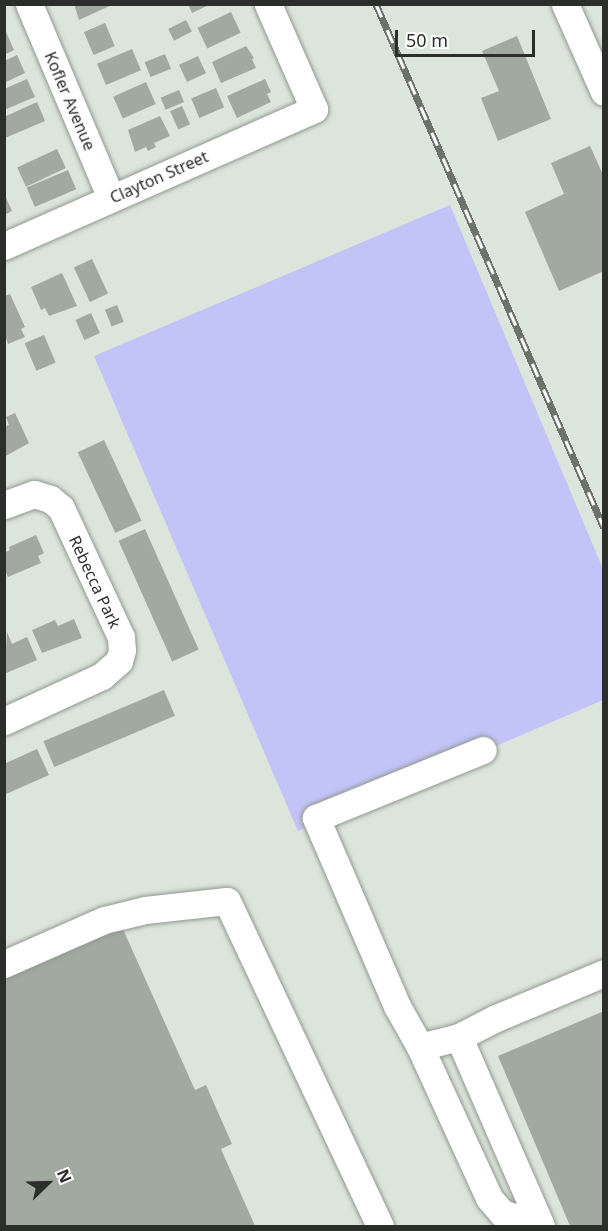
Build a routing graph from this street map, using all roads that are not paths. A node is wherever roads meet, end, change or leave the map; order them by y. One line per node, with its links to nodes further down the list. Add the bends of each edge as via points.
1 (29, 4): 5 (street, Kofler Avenue)
2 (268, 4): 5 (street, Clayton Street, via 314,109)
3 (565, 4): 4 (street)
4 (603, 92)
5 (111, 198): 6 (street, Clayton Street)
6 (4, 246)
7 (4, 505): 8 (street, Rebecca Park, via 34,494 61,508 121,638 122,650 119,661 102,676)
8 (4, 721)
9 (483, 750): 13 (street, via 316,818 397,1006)
10 (4, 964): 15 (street, via 105,920 146,910 227,902)
11 (603, 973): 12 (street)
12 (459, 1037): 13 (street); 14 (street)
13 (420, 1047): 14 (street, via 489,1198 502,1213)
14 (539, 1220)
15 (380, 1227)

